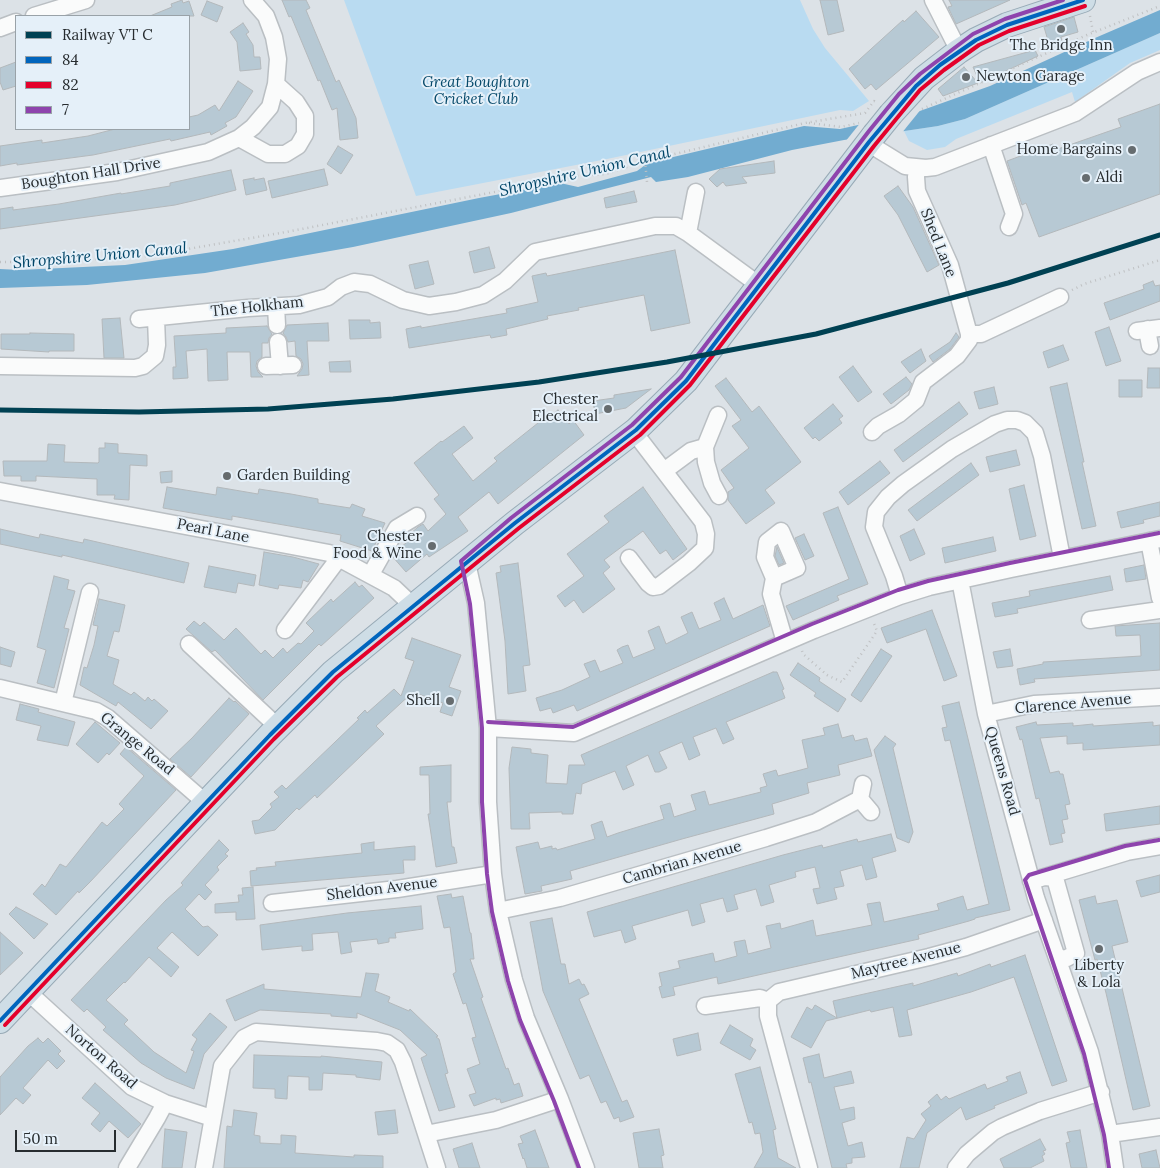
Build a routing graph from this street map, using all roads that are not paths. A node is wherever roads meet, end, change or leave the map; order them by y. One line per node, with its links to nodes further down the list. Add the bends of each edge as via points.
1 (82, 0): 6 (street)
2 (252, 0): 11 (street, Boughton Hall Drive, via 266,16 274,37 278,59)
3 (933, 0): 9 (street)
4 (1082, 0): 5 (highway)
5 (1038, 6): 9 (highway)
6 (37, 15)
7 (15, 22): 8 (street)
8 (0, 28)
9 (959, 50): 12 (highway, bridge, via 924,78 892,113)
10 (1160, 62): 14 (street, via 1137,72 1075,113)
11 (276, 84): 13 (street, Boughton Hall Drive, via 270,107 253,128); 13 (street, via 296,102 305,116 305,134 298,146 285,154 268,154)
12 (868, 133): 15 (street, via 879,150 905,166); 20 (highway)
13 (238, 138): 16 (street, Boughton Hall Drive, via 208,152 117,172)
14 (991, 145): 15 (street, via 935,167); 18 (street, via 1014,214)
15 (917, 168): 26 (street, Shed Lane, via 917,191 950,265)
16 (0, 188)
17 (696, 192): 19 (street)
18 (1009, 227)
19 (688, 233): 20 (street, The Holkham); 22 (street, The Holkham, via 676,226 655,226 535,252 505,281 483,295 456,302 429,306 403,300 370,284 354,282 328,297 299,305)
20 (759, 285): 33 (highway, via 686,382)
21 (1060, 297): 26 (street, via 981,334)
22 (276, 306): 23 (street, The Holkham); 25 (street)
23 (156, 318): 24 (street, The Holkham); 30 (street, via 155,356 143,366)
24 (139, 319)
25 (277, 325)
26 (968, 329): 34 (street, via 969,340 957,356 923,382 916,400)
27 (1148, 329): 29 (street)
28 (278, 342): 31 (street)
29 (1150, 346)
30 (0, 366)
31 (279, 366)
32 (718, 415): 35 (street)
33 (634, 432): 36 (street); 44 (highway)
34 (872, 432)
35 (705, 447): 36 (street, via 691,451); 38 (street, via 712,483)
36 (664, 471): 42 (street, via 703,522 705,548 659,586 652,587)
37 (0, 491): 41 (street, Pearl Lane, via 329,553)
38 (720, 496)
39 (417, 516): 45 (street, via 397,528)
40 (1155, 540): 43 (street); 50 (street)
41 (339, 558): 45 (street, Pearl Lane); 54 (street)
42 (629, 558)
43 (1062, 558): 47 (street); 49 (street, via 1035,433 1025,423 1007,420 952,449 903,484 876,512 874,527)
44 (467, 563): 51 (highway); 62 (street, via 476,603)
45 (371, 574): 51 (street, Pearl Lane, via 394,588)
46 (774, 578): 55 (street, via 771,594)
47 (960, 580): 49 (street); 60 (street, Queens Road)
48 (90, 592): 59 (street)
49 (900, 596): 55 (street)
50 (1160, 598)
51 (413, 606): 61 (highway, via 333,672)
52 (1160, 610): 53 (street)
53 (1090, 620)
54 (285, 630)
55 (790, 640): 62 (street, via 574,733)
56 (189, 644): 61 (street)
57 (0, 688): 59 (street, Grange Road)
58 (1160, 697): 60 (street, Clarence Avenue, via 1034,704)
59 (63, 703): 63 (street, Grange Road, via 96,711 108,718)
60 (986, 714): 67 (street, Queens Road)
61 (278, 727): 63 (highway)
62 (488, 728): 66 (street, via 488,802)
63 (206, 803): 72 (highway)
64 (871, 812): 69 (street, Cambrian Avenue, via 861,791 816,822 560,898)
65 (1160, 846): 67 (street, via 1127,852)
66 (493, 874): 68 (street, Sheldon Avenue); 69 (street)
67 (1048, 877): 70 (street, Queens Road); 71 (street, Queens Road, via 1076,953)
68 (272, 903)
69 (498, 911): 77 (street, via 526,1018)
70 (1044, 920): 71 (street, Queens Road); 73 (street, Maytree Avenue, via 966,947 779,992)
71 (1058, 959): 76 (street, Queens Road)
72 (28, 992): 75 (highway); 78 (street, Norton Road, via 132,1087)
73 (768, 1001): 74 (street, Maytree Avenue, via 760,998); 87 (street, via 768,1016)
74 (705, 1006)
75 (0, 1021)
76 (1101, 1092): 82 (street, Queens Road); 88 (street, via 1010,1122 967,1154)
77 (560, 1099): 81 (street, via 496,1120); 86 (street)
78 (165, 1103): 79 (street, Norton Road); 83 (street)
79 (212, 1118): 81 (street, via 222,1066 244,1038 256,1032 313,1035 377,1041 397,1050); 84 (street)
80 (1160, 1127): 82 (street)
81 (426, 1134): 85 (street)
82 (1110, 1134): 89 (street, Queens Road)
83 (127, 1168)
84 (204, 1168)
85 (437, 1168)
86 (586, 1168)
87 (808, 1168)
88 (956, 1168)
89 (1114, 1168)

